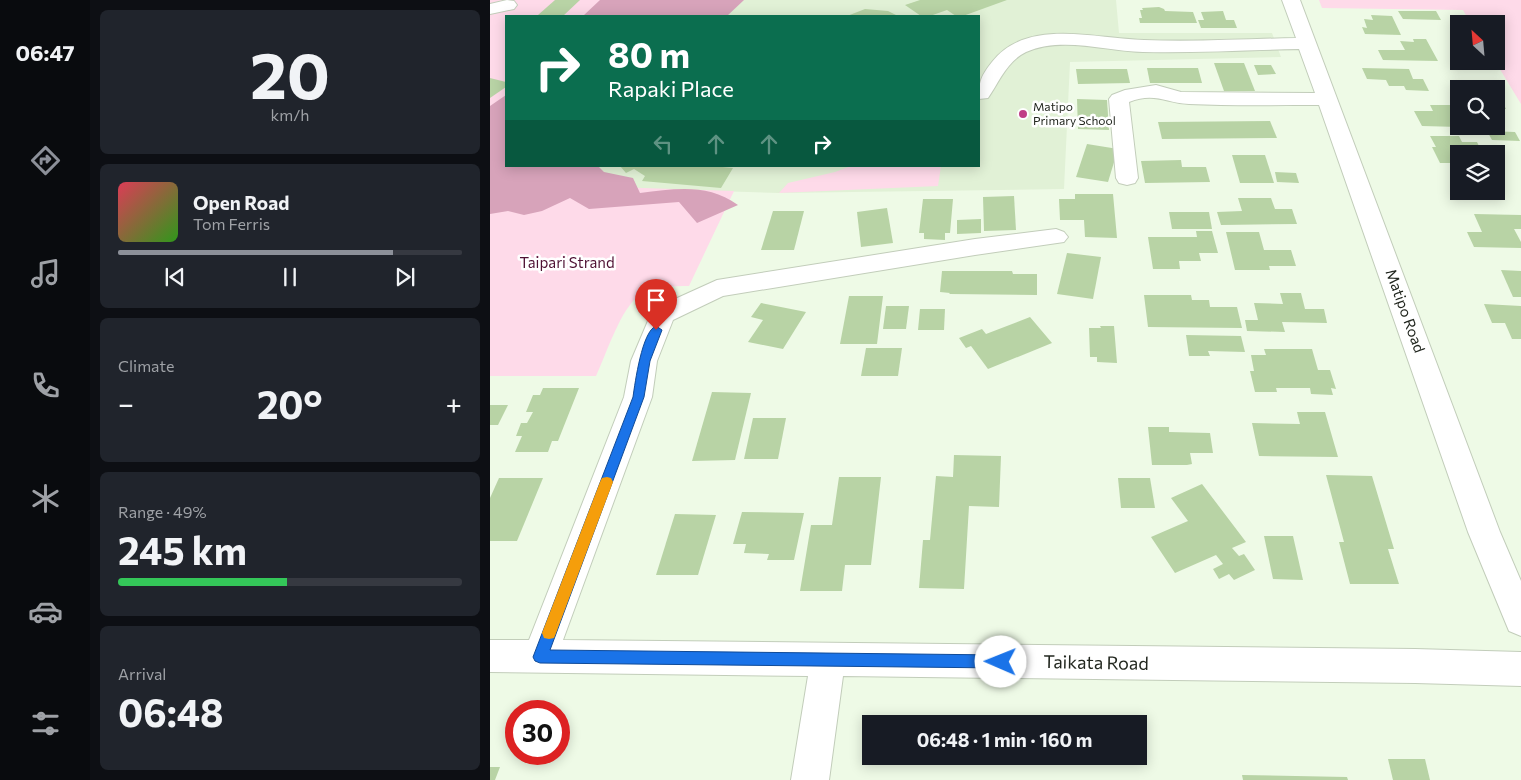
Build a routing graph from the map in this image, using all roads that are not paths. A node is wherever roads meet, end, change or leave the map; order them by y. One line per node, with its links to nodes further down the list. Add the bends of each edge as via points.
1 (1291, 0): 4 (street, Matipo Road)
2 (508, 5): 3 (street)
3 (490, 9)
4 (1306, 43): 5 (street, via 1147,46 1067,40 1041,42 1017,49 1008,56); 6 (street, Matipo Road)
5 (981, 94)
6 (1327, 99): 7 (street, via 1180,98 1156,91 1119,99); 9 (street, Matipo Road, via 1484,532)
7 (1127, 178)
8 (1056, 236): 11 (street, via 717,288 662,314 644,361 638,397)
9 (1521, 620)
10 (490, 656): 11 (street, Taikata Road)
11 (540, 657): 12 (street, Taikata Road)
12 (828, 660): 13 (street, Taikata Road); 14 (street)
13 (1521, 669)
14 (810, 780)

